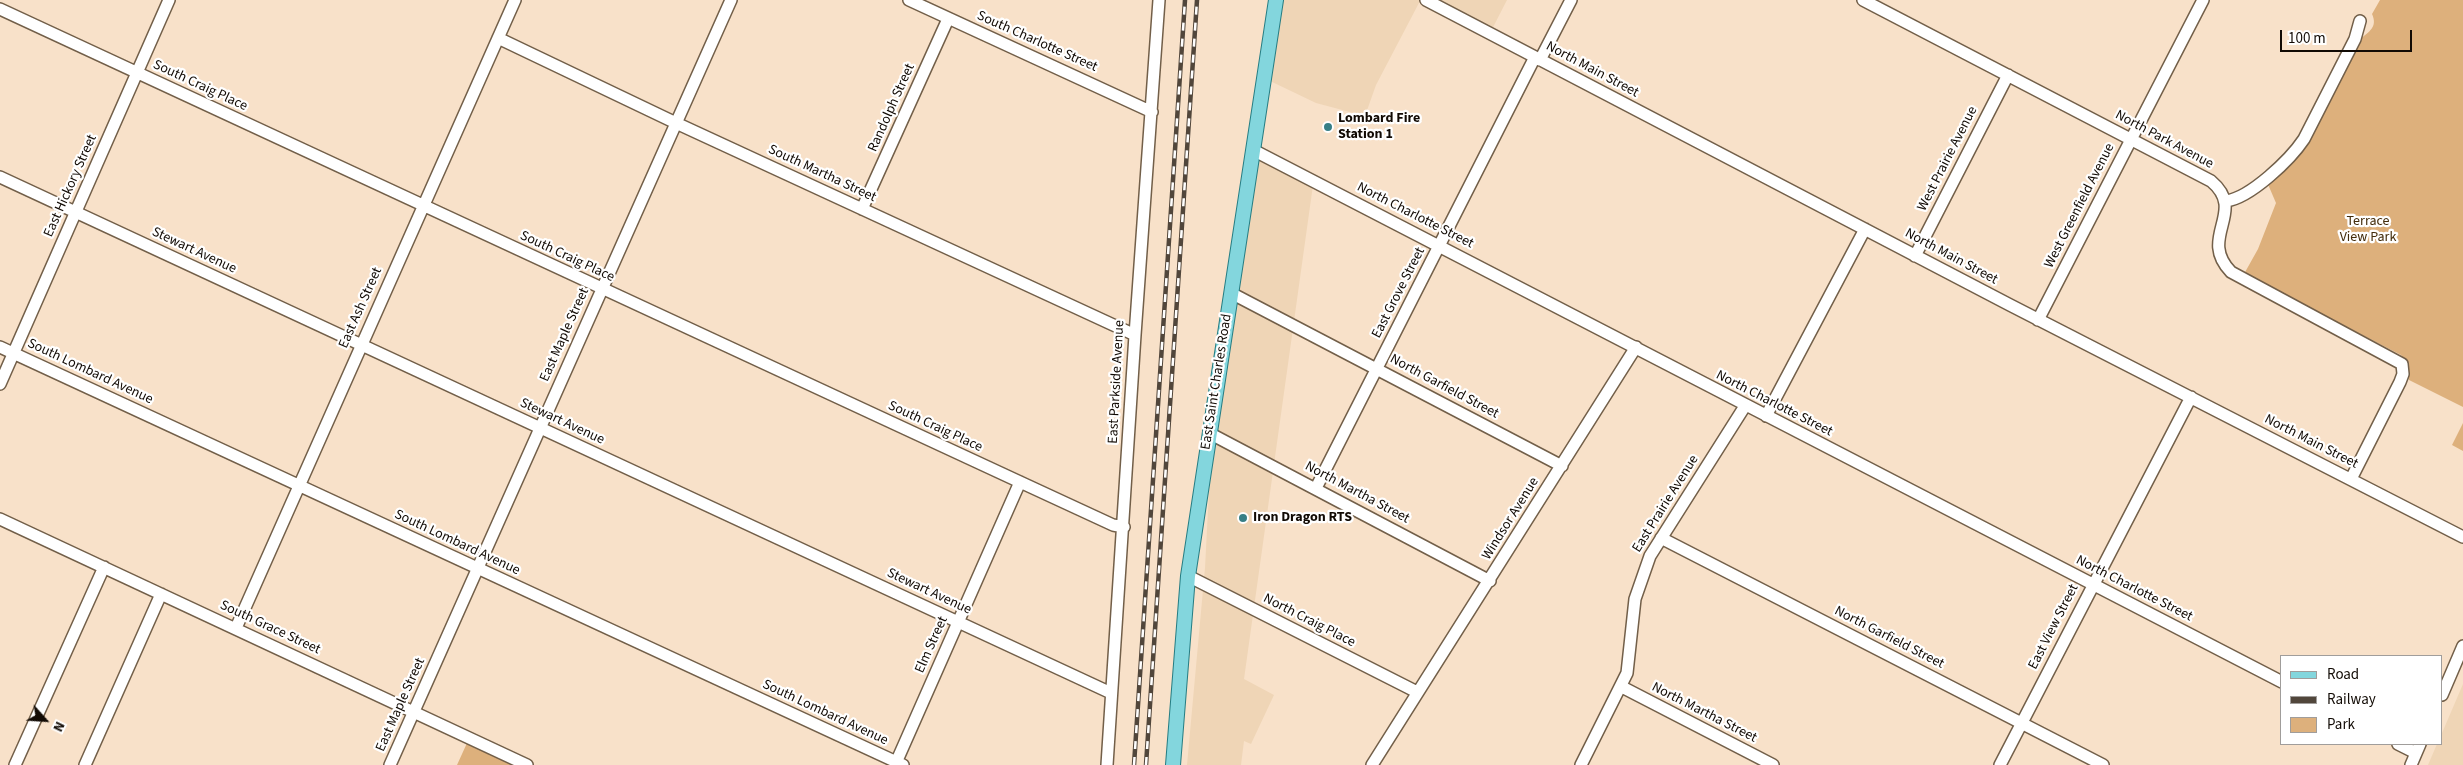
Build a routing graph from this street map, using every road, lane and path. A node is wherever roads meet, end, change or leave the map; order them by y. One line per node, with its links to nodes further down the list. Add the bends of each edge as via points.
1 (169, 0): 16 (street, East Hickory Street)
2 (515, 0): 14 (street, East Ash Street)
3 (731, 0): 19 (street, East Maple Street)
4 (909, 0): 12 (street, South Charlotte Street)
5 (1159, 0): 18 (street, East Parkside Avenue)
6 (1276, 0): 21 (main road, East Saint Charles Road)
7 (1426, 0): 15 (street, North Main Street)
8 (1571, 0): 15 (street, East Grove Street)
9 (1863, 0): 17 (street, North Park Avenue)
10 (2203, 0): 20 (street, West Greenfield Avenue)
11 (0, 9): 16 (street, South Craig Place)
12 (948, 19): 18 (street, South Charlotte Street); 25 (street, Randolph Street)
13 (2360, 21): 23 (street, via 2355,39 2299,147 2241,197)
14 (498, 38): 19 (street, South Martha Street); 24 (street, East Ash Street)
15 (1537, 59): 27 (street, North Main Street); 28 (street, East Grove Street)
16 (137, 73): 24 (street, South Craig Place); 26 (street, East Hickory Street)
17 (2008, 75): 20 (street, North Park Avenue); 29 (street, West Prairie Avenue)
18 (1152, 112): 33 (street, East Parkside Avenue)
19 (676, 123): 25 (street, South Martha Street); 30 (street, East Maple Street)
20 (2131, 138): 23 (street, North Park Avenue, via 2211,181); 32 (street, West Greenfield Avenue)
21 (1253, 150): 28 (street, North Charlotte Street); 31 (main road, East Saint Charles Road)
22 (0, 178): 26 (street, Stewart Avenue)
23 (2226, 201): 46 (street, via 2218,248 2220,258 2231,272 2397,360 2403,368 2400,382)
24 (423, 205): 30 (street, South Craig Place); 34 (street, East Ash Street)
25 (862, 209): 33 (street, South Martha Street)
26 (76, 212): 34 (street, Stewart Avenue); 37 (street, East Hickory Street)
27 (1864, 230): 29 (street, North Main Street); 42 (street)
28 (1440, 246): 36 (street, North Charlotte Street); 38 (street, East Grove Street)
29 (1915, 256): 32 (street, North Main Street)
30 (602, 290): 43 (street, East Maple Street); 47 (street, South Craig Place)
31 (1230, 293): 38 (street, North Garfield Street); 44 (main road, East Saint Charles Road)
32 (2038, 320): 40 (street, North Main Street)
33 (1135, 336): 51 (street, East Parkside Avenue)
34 (361, 345): 43 (street, Stewart Avenue); 48 (street, East Ash Street)
35 (0, 347): 37 (street, South Lombard Avenue)
36 (1636, 347): 41 (street, North Charlotte Street); 45 (street, Windsor Avenue)
37 (14, 353): 39 (street, East Hickory Street); 48 (street, South Lombard Avenue)
38 (1378, 369): 45 (street, North Garfield Street); 49 (street, East Grove Street)
39 (0, 384)
40 (2191, 397): 46 (street, North Main Street); 58 (street, East View Street)
41 (1745, 406): 42 (street, North Charlotte Street); 53 (street, East Prairie Avenue)
42 (1766, 416): 58 (street, North Charlotte Street)
43 (540, 429): 55 (street, East Maple Street); 60 (street, Stewart Avenue)
44 (1209, 433): 49 (street, North Martha Street); 56 (main road, East Saint Charles Road)
45 (1562, 466): 57 (street, Windsor Avenue)
46 (2351, 479): 52 (street, North Main Street)
47 (1020, 482): 51 (street, South Craig Place, via 1113,525); 60 (street, Elm Street)
48 (298, 485): 55 (street, South Lombard Avenue); 61 (street, East Ash Street)
49 (1316, 488): 57 (street, North Martha Street)
50 (0, 519): 54 (street, South Grace Street)
51 (1124, 527): 66 (street, East Parkside Avenue)
52 (2463, 537)
53 (1661, 538): 64 (street, East Prairie Avenue, via 1638,584 1628,667); 69 (street, North Garfield Street)
54 (104, 567): 59 (street, South Grace Street); 73 (street)
55 (478, 569): 68 (street, East Maple Street); 72 (street, South Lombard Avenue)
56 (1188, 576): 65 (street, North Craig Place); 78 (main road, East Saint Charles Road)
57 (1490, 581): 65 (street, Windsor Avenue)
58 (2093, 585): 63 (street, North Charlotte Street); 69 (street, East View Street)
59 (161, 594): 61 (street, South Grace Street); 74 (street)
60 (959, 622): 66 (street, Stewart Avenue); 72 (street, Elm Street)
61 (236, 628): 68 (street, South Grace Street)
62 (2463, 646): 67 (street)
63 (2280, 681)
64 (1622, 687): 80 (street, East Prairie Avenue); 81 (street, North Martha Street)
65 (1417, 692): 79 (street, Windsor Avenue)
66 (1111, 693): 77 (street, East Parkside Avenue)
67 (2443, 693)
68 (414, 713): 75 (street, East Maple Street); 76 (street, South Grace Street)
69 (2021, 723): 82 (street, East View Street); 83 (street, North Garfield Street)
70 (2402, 745): 71 (street)
71 (2418, 749): 84 (street)
72 (898, 764)
73 (15, 765)
74 (86, 765)
75 (390, 765)
76 (527, 765)
77 (1107, 765)
78 (1173, 765)
79 (1372, 765)
80 (1581, 765)
81 (1772, 765)
82 (2000, 765)
83 (2103, 765)
84 (2411, 765)

